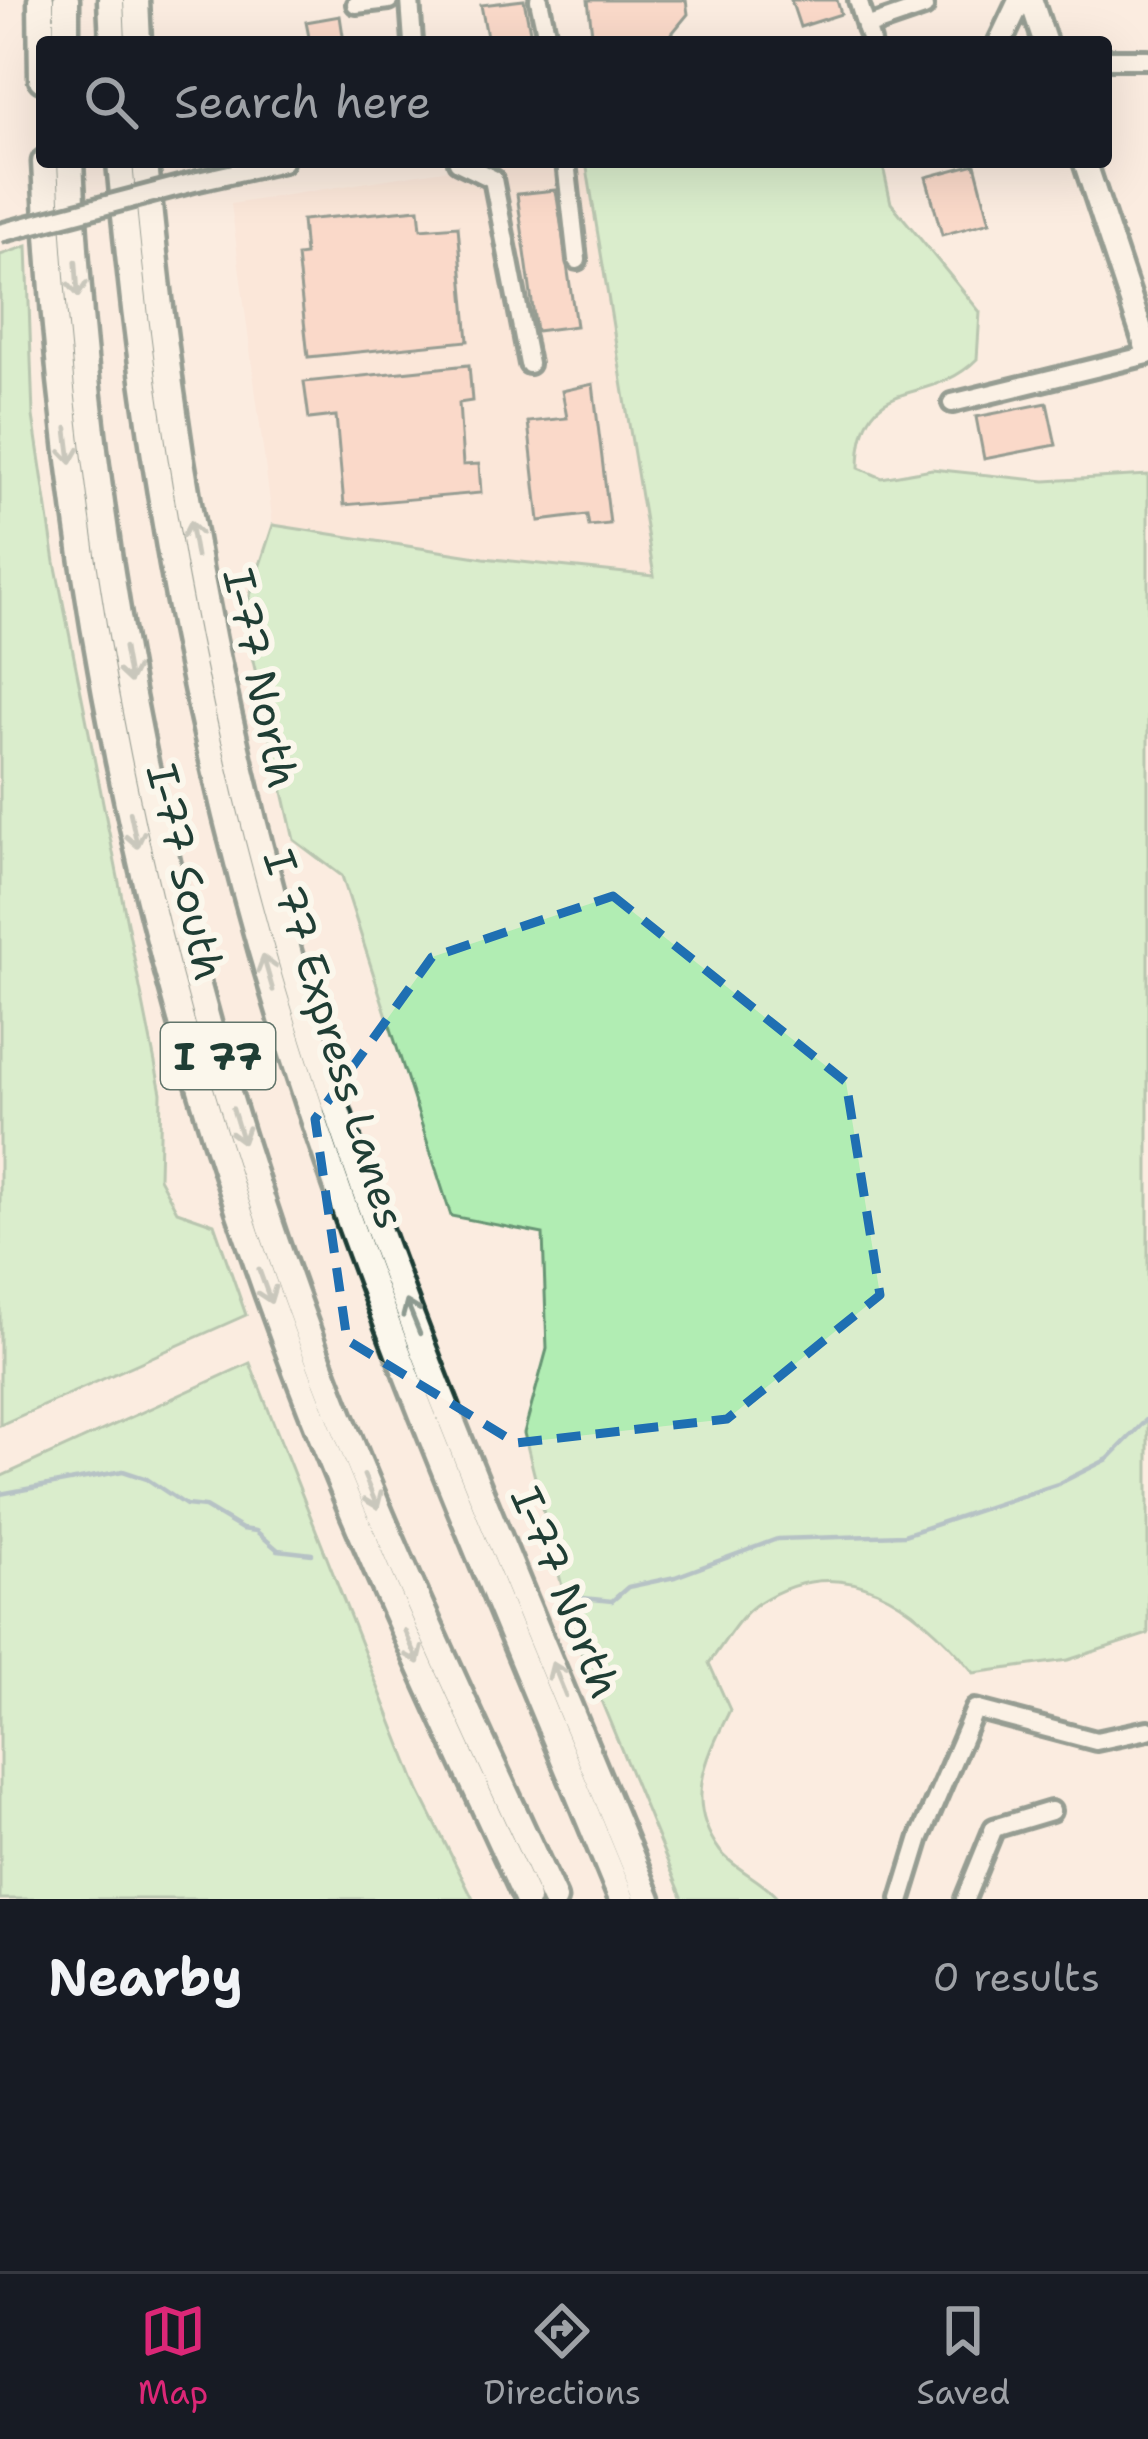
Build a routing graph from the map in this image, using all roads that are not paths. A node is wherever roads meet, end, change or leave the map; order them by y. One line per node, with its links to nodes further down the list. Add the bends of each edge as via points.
1 (41, 0): 14 (highway)
2 (66, 0): 15 (highway)
3 (111, 0): 16 (highway)
4 (136, 0): 17 (highway)
5 (389, 0): 12 (street)
6 (410, 0): 18 (street)
7 (538, 0): 19 (street)
8 (858, 0): 13 (street)
9 (922, 0): 13 (street, via 924,7)
10 (1019, 0): 20 (main road)
11 (1030, 0): 21 (main road)
12 (356, 4)
13 (868, 35)
14 (41, 36)
15 (66, 36)
16 (113, 36)
17 (138, 36)
18 (413, 36)
19 (547, 36)
20 (1003, 36)
21 (1043, 36)
22 (1112, 58): 23 (street)
23 (1148, 59)
24 (45, 168): 41 (highway, I-77 South / I 77, one-way to 41, via 59,365 92,611 180,1015 313,1415)
25 (70, 168): 42 (highway, I 77, one-way to 42, via 84,363 113,587 146,769 210,1028 336,1406)
26 (121, 168): 37 (highway, I 77 Express Lanes / I 77, one-way to 26, via 343,1206 254,926 168,546)
27 (146, 168): 40 (highway, I-77 North / I 77, one-way to 27, via 395,1274 291,963 200,582)
28 (257, 168): 32 (street, bridge)
29 (470, 168): 35 (street, via 493,179)
30 (567, 168): 33 (street)
31 (1086, 168): 34 (main road)
32 (0, 233)
33 (577, 260)
34 (1148, 353): 36 (street)
35 (529, 364)
36 (952, 403)
37 (550, 1722): 40 (highway); 43 (highway, I 77 Express Lanes / I 77)
38 (1148, 1730): 45 (street, via 1096,1741 975,1708)
39 (1051, 1811): 46 (street, via 994,1828)
40 (634, 1865): 44 (highway, I 77)
41 (526, 1899)
42 (554, 1899)
43 (622, 1899)
44 (648, 1899)
45 (901, 1899)
46 (965, 1899)

